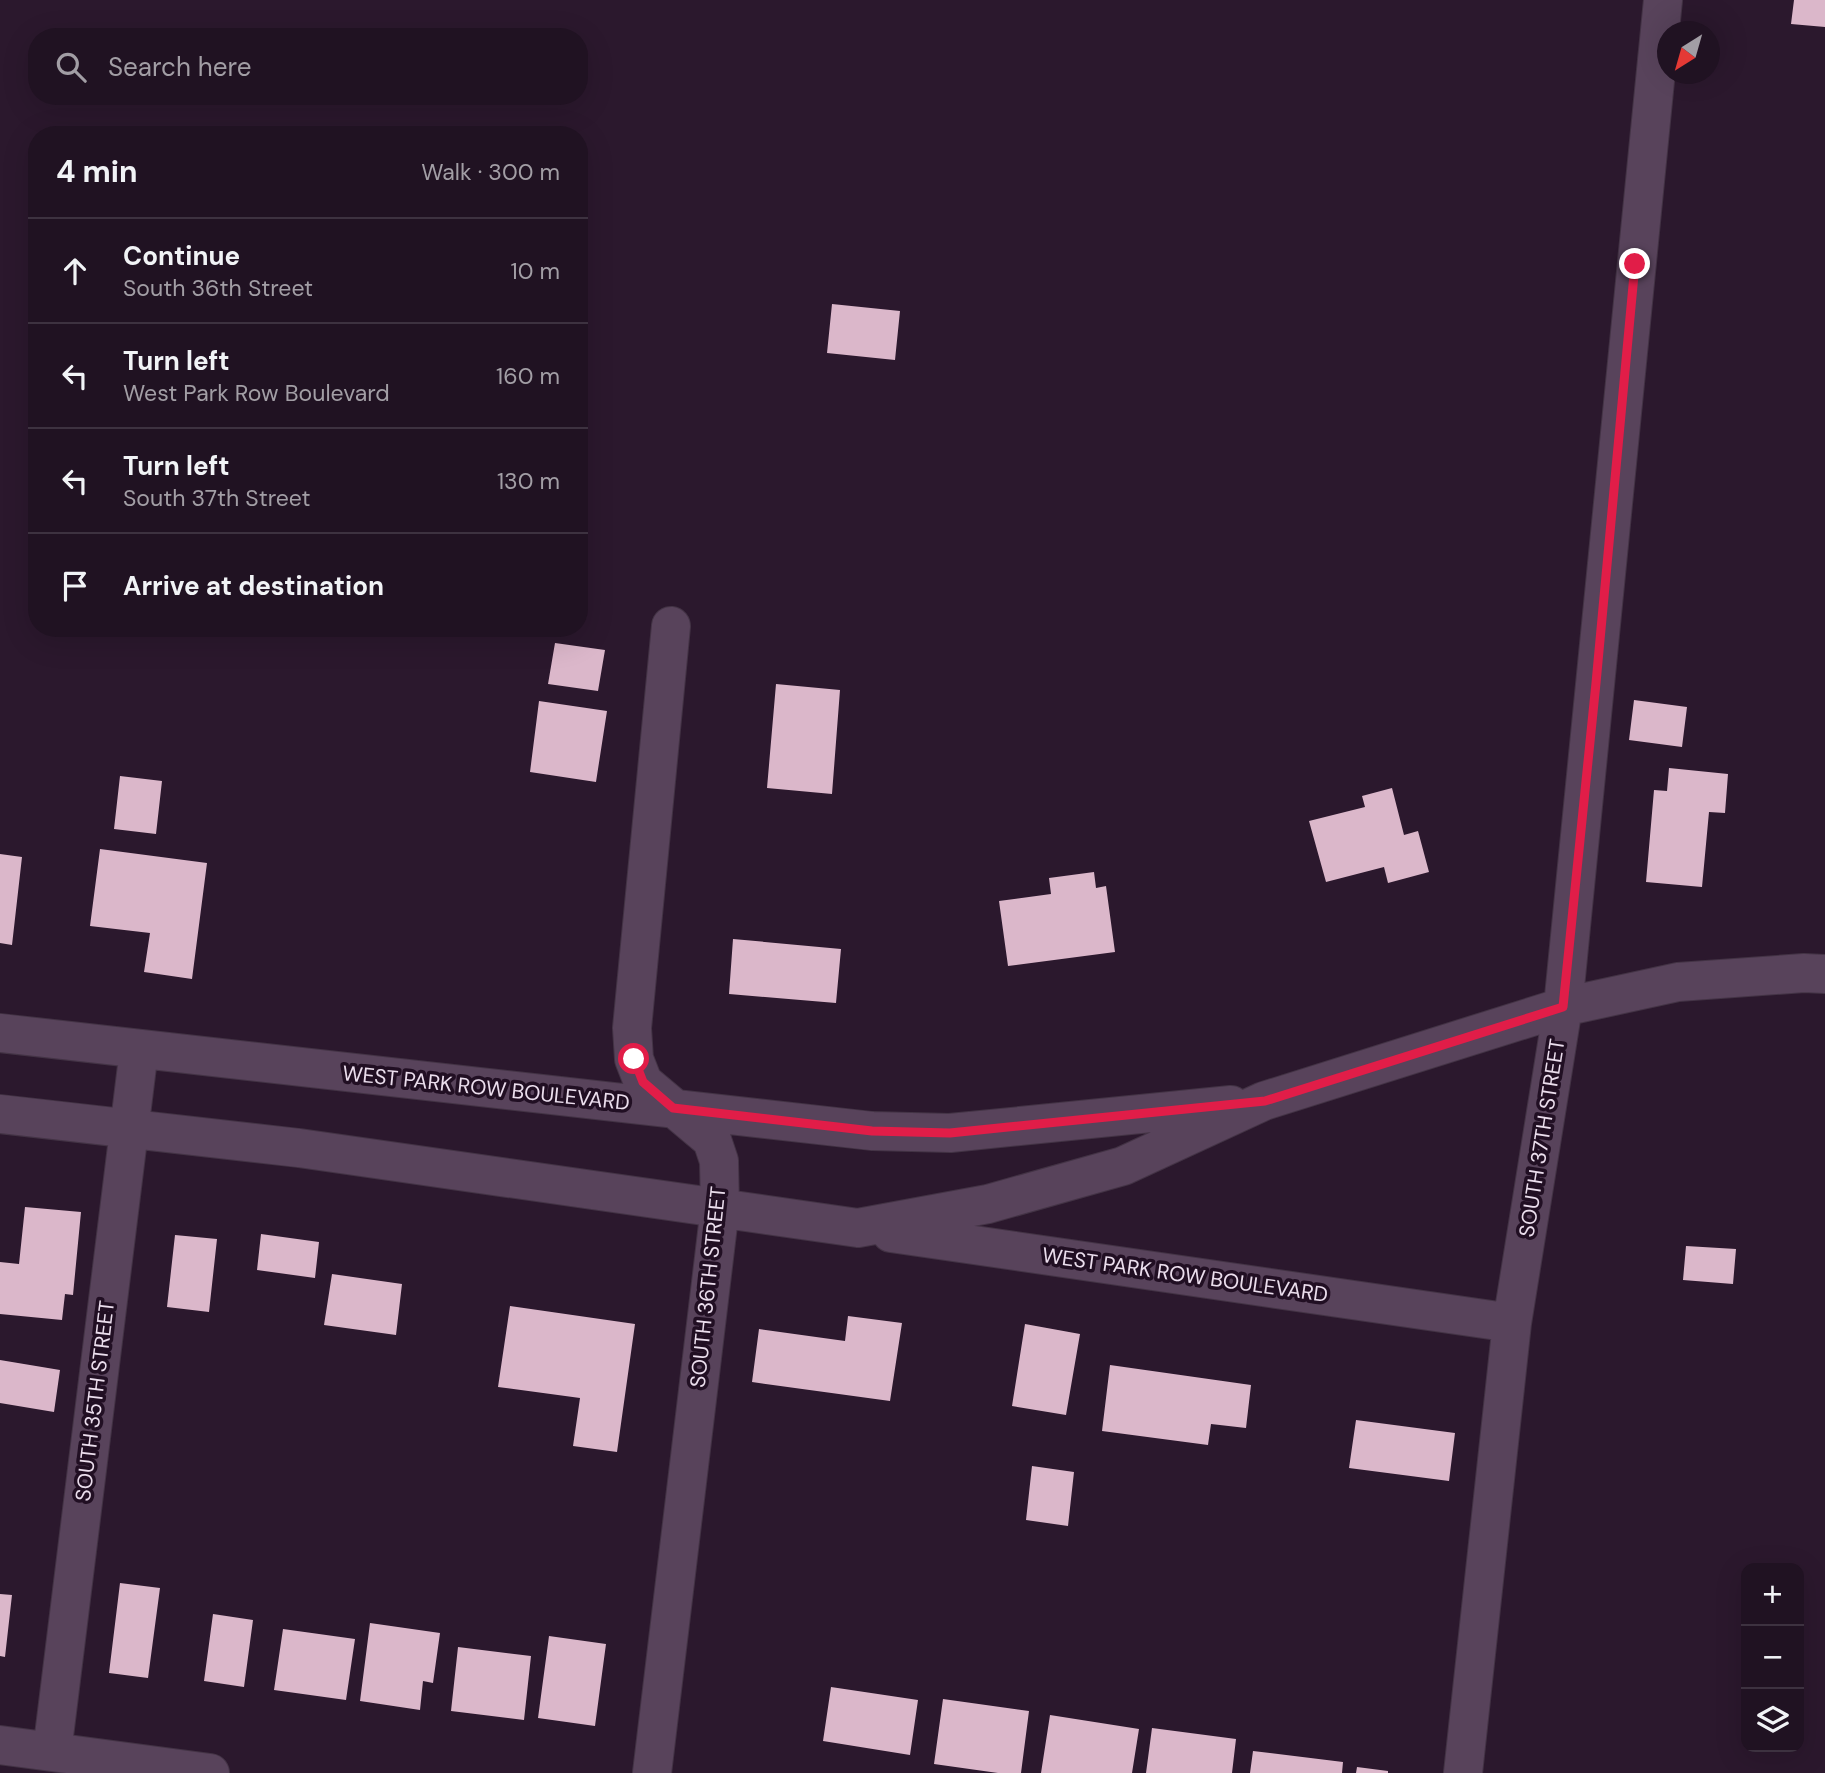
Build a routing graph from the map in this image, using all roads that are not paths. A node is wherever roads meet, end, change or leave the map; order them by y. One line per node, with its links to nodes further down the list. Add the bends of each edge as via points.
1 (1663, 0): 4 (street, SOUTH 37TH STREET)
2 (671, 626): 8 (street, SOUTH 36TH STREET, via 632,1028 634,1059 643,1082)
3 (1825, 974): 4 (street, WEST PARK ROW BOULEVARD, via 1678,982)
4 (1563, 1007): 7 (street, WEST PARK ROW BOULEVARD); 13 (street, SOUTH 37TH STREET)
5 (0, 1033): 6 (street, WEST PARK ROW BOULEVARD)
6 (139, 1050): 8 (street, WEST PARK ROW BOULEVARD); 10 (street, SOUTH 35TH STREET)
7 (1265, 1101): 8 (street, WEST PARK ROW BOULEVARD, via 950,1133 872,1131); 12 (street, WEST PARK ROW BOULEVARD, via 1123,1166 988,1204)
8 (673, 1108): 11 (street, SOUTH 36TH STREET, via 712,1140 719,1161)
9 (0, 1114): 10 (street, WEST PARK ROW BOULEVARD)
10 (129, 1129): 11 (street, WEST PARK ROW BOULEVARD, via 299,1148); 15 (street, SOUTH 35TH STREET)
11 (720, 1208): 12 (street, WEST PARK ROW BOULEVARD); 17 (street, SOUTH 36TH STREET)
12 (858, 1228): 13 (street, WEST PARK ROW BOULEVARD)
13 (1512, 1322): 18 (street, SOUTH 37TH STREET)
14 (0, 1745): 15 (street)
15 (52, 1752): 16 (street)
16 (210, 1773)
17 (652, 1773)
18 (1464, 1773)

